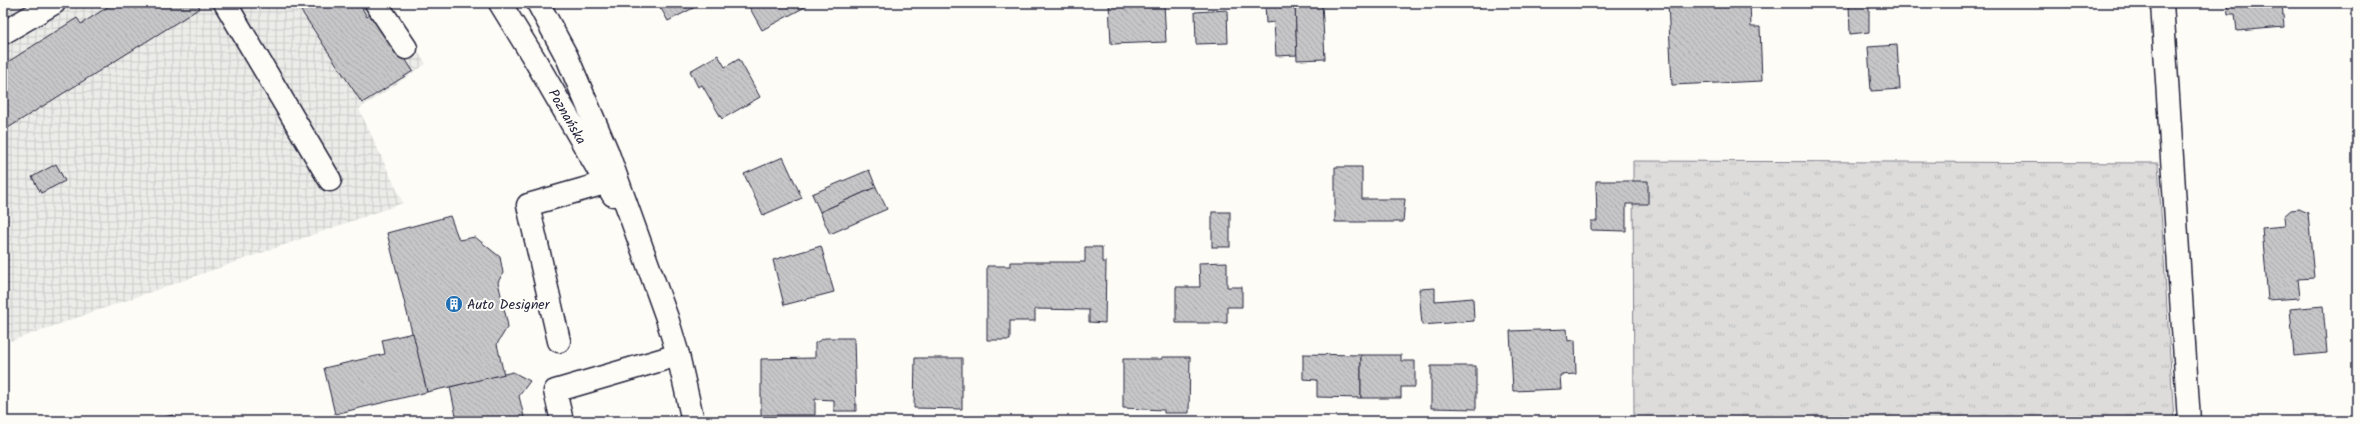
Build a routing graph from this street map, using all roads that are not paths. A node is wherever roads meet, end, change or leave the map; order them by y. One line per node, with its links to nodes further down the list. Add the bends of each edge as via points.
1 (54, 3): 7 (main road)
2 (225, 3): 9 (main road)
3 (376, 3): 8 (main road)
4 (500, 3): 10 (main road, Poznańska)
5 (538, 3): 11 (main road, Poznańska, via 567,57 607,151)
6 (2162, 3): 16 (main road)
7 (3, 33)
8 (406, 48)
9 (330, 180)
10 (605, 183): 11 (main road, Poznańska); 12 (main road, via 528,205)
11 (634, 230): 13 (main road, Poznańska)
12 (559, 341)
13 (678, 355): 14 (main road, via 555,391); 15 (main road, Poznańska)
14 (562, 421)
15 (693, 421)
16 (2189, 421)

